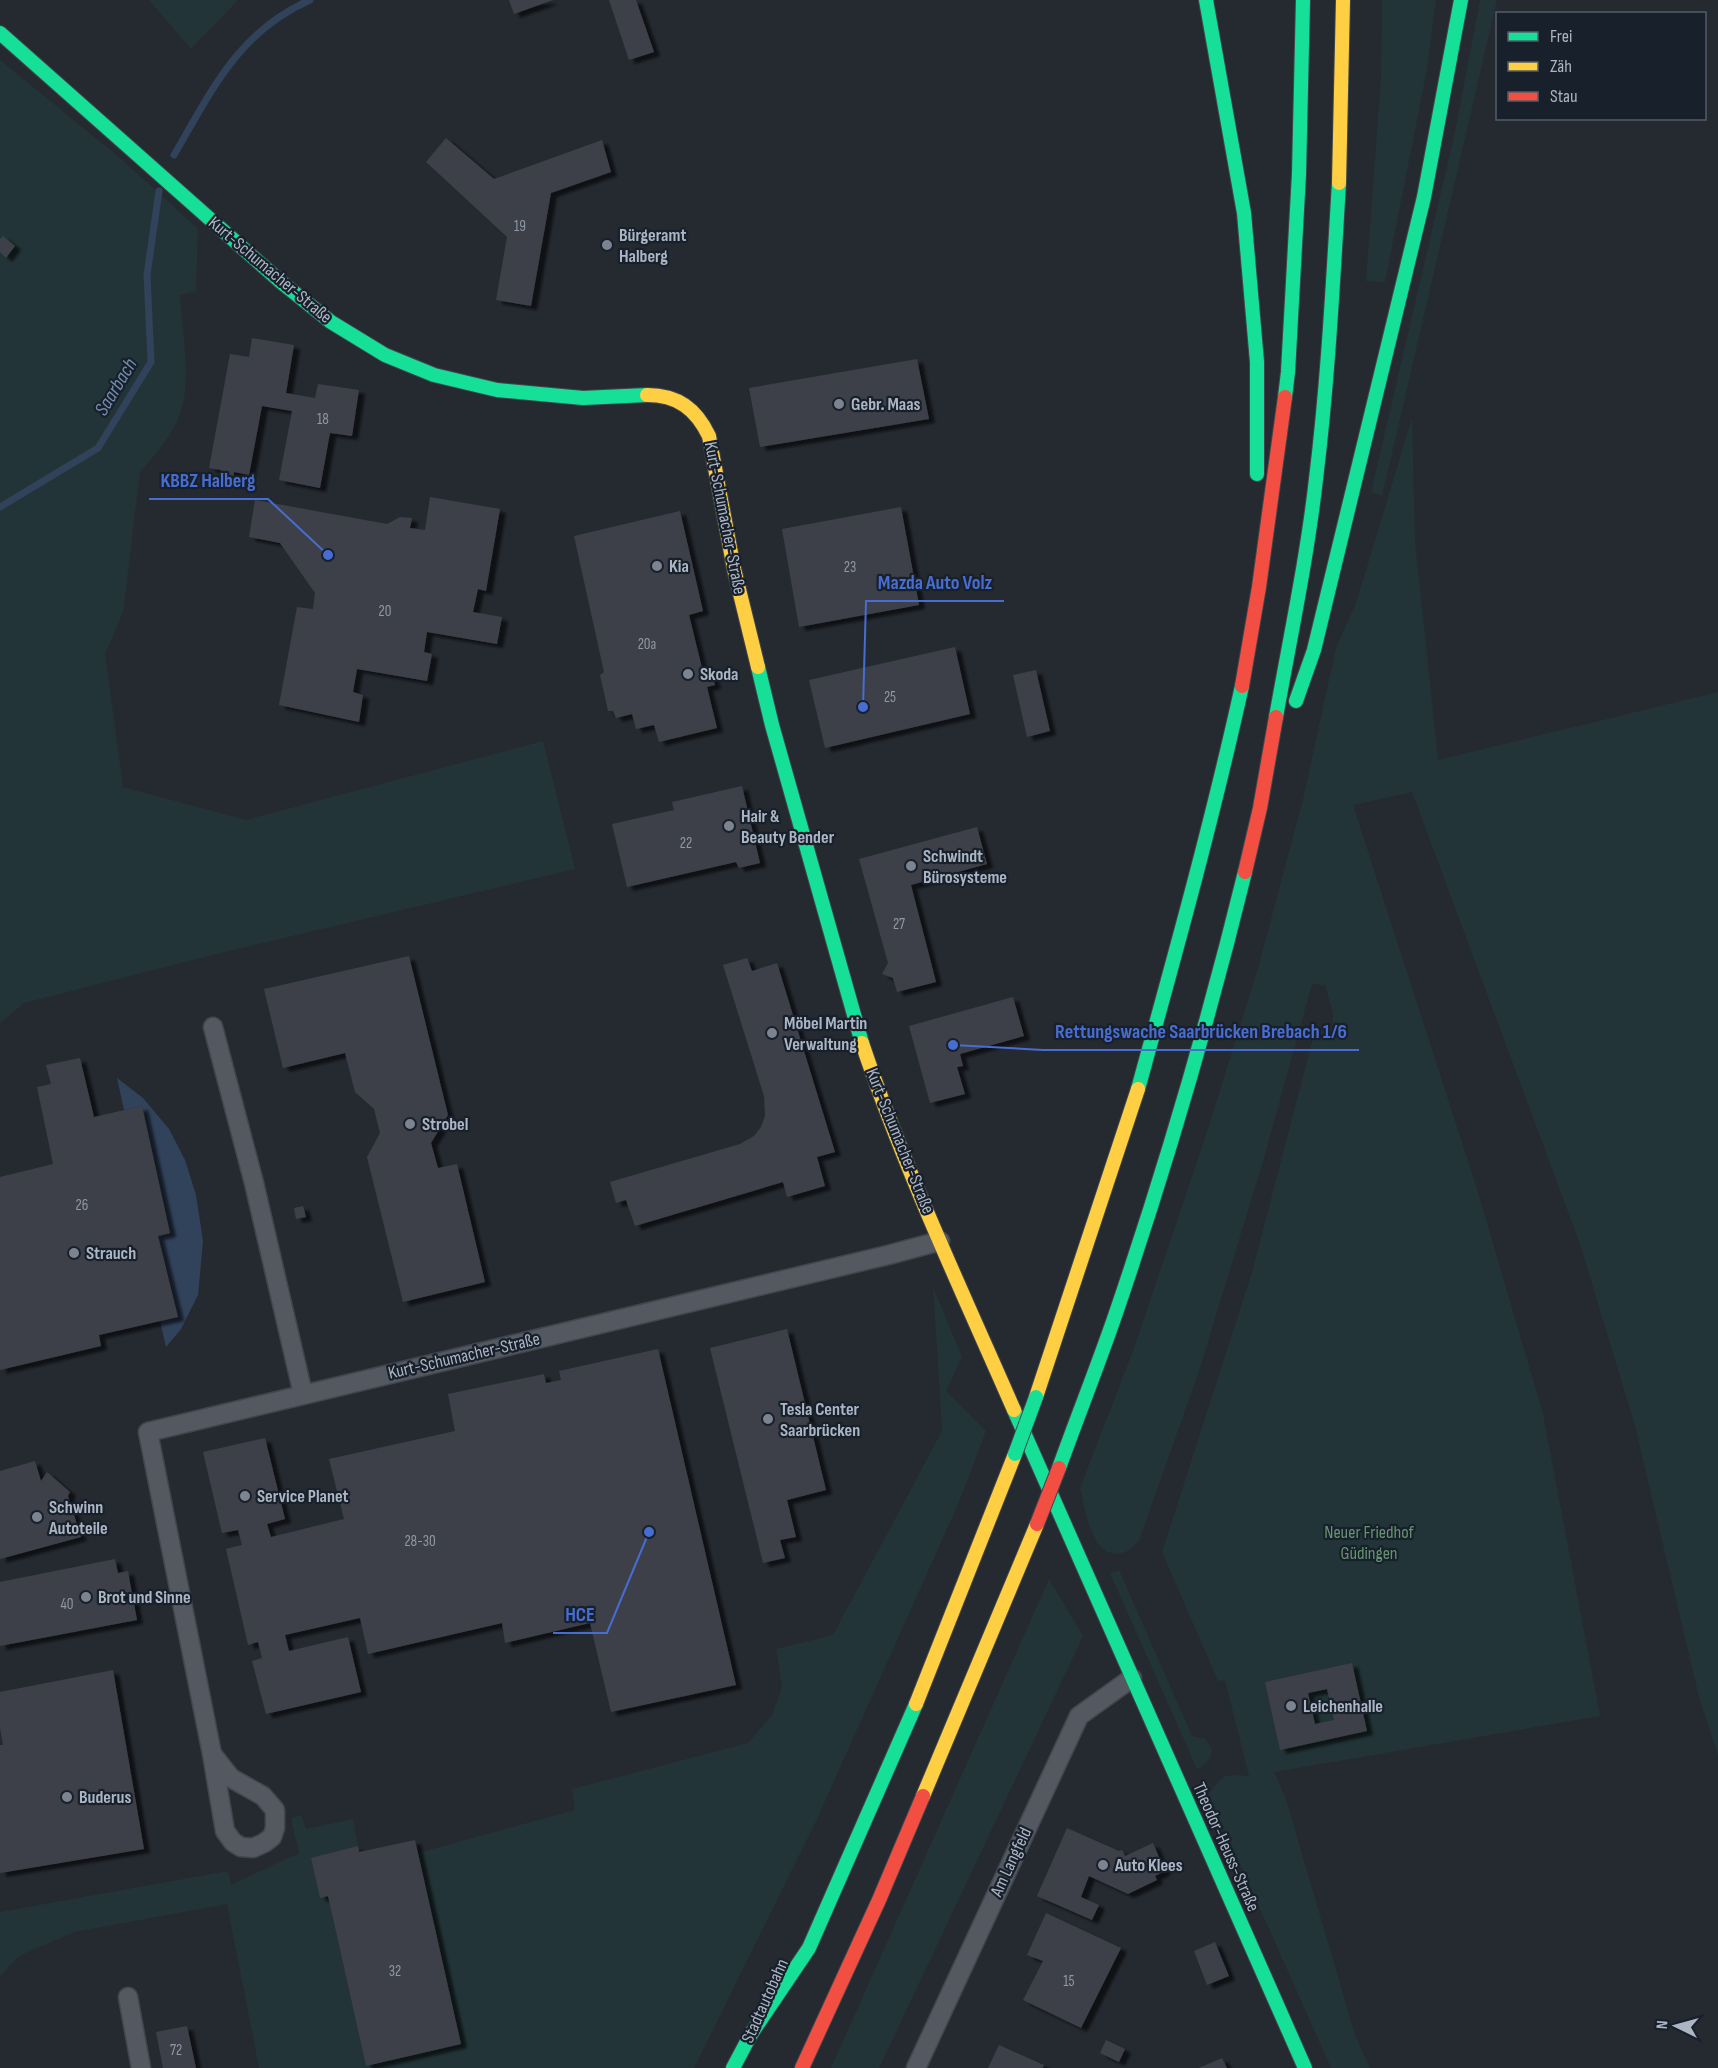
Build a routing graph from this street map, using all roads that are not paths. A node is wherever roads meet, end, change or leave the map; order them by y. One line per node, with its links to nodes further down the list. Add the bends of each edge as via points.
1 (1206, 0): 6 (main road, via 1244,213 1257,362)
2 (1303, 0): 6 (main road, via 1299,174 1287,372)
3 (1343, 0): 7 (main road, via 1340,172 1328,375 1302,573)
4 (1461, 0): 7 (main road, via 1424,197 1314,650)
5 (0, 33): 9 (main road, Kurt-Schumacher-Straße, via 320,315 392,359 457,382 508,392 585,398 673,398 703,422 749,632 854,1019 878,1091)
6 (1259, 587): 14 (main road, bridge, via 1226,760 1131,1113 1015,1454 933,1664)
7 (1260, 808): 19 (main road, bridge, via 1176,1122 1117,1310 1037,1524 879,1900)
8 (213, 1027): 10 (street)
9 (940, 1240): 10 (street, Kurt-Schumacher-Straße); 11 (main road, Kurt-Schumacher-Straße)
10 (303, 1394): 13 (street, Kurt-Schumacher-Straße, via 148,1432)
11 (1115, 1640): 12 (main road, Theodor-Heuss-Straße)
12 (1132, 1678): 20 (street, Am Langfeld, via 1079,1716); 21 (main road, Theodor-Heuss-Straße)
13 (212, 1754): 13 (street, Kurt-Schumacher-Straße, via 225,1831 241,1847 253,1848 264,1843 272,1837 275,1810 263,1796 231,1778)
14 (809, 1948): 16 (main road, Stadtautobahn); 18 (main road)
15 (128, 1997): 17 (street)
16 (774, 2024)
17 (141, 2068)
18 (733, 2068)
19 (802, 2068)
20 (916, 2068)
21 (1305, 2068)

